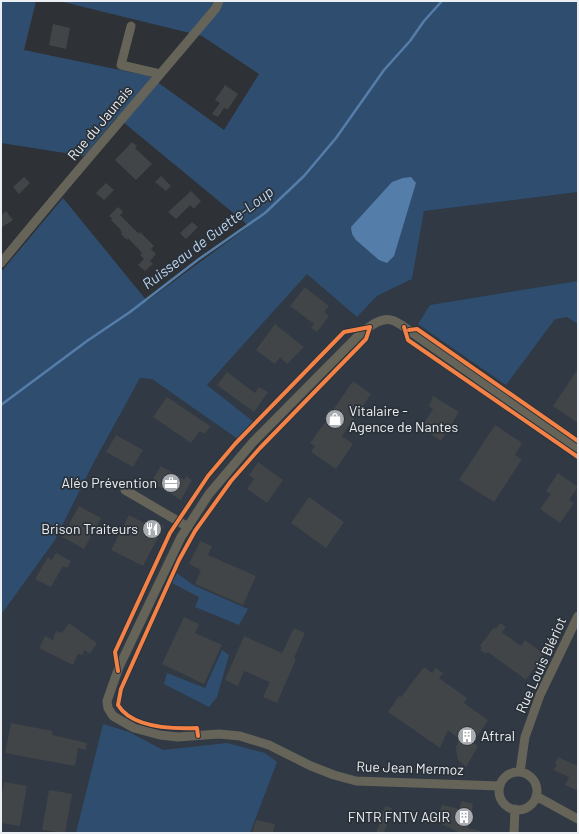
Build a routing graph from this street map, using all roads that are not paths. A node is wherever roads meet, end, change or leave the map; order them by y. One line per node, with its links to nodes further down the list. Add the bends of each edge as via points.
1 (219, 1): 3 (street, Rue du Jaunais, via 216,8)
2 (131, 26): 3 (street, via 121,65)
3 (160, 74): 4 (street, Rue du Jaunais)
4 (1, 263)
5 (578, 449): 7 (street, Rue Jean Mermoz, via 390,319 381,321 361,333 253,442 209,494)
6 (125, 490): 7 (street)
7 (188, 527): 10 (street, Rue Jean Mermoz, via 154,592 120,667 107,701 108,708 114,716 134,728 178,738 219,734 240,736 269,745 334,776 356,781)
8 (578, 616): 9 (street, Rue Louis Blériot, via 540,695 525,737)
9 (520, 772): 10 (street, via 505,777); 11 (street, via 534,780)
10 (500, 786): 12 (street, via 502,801)
11 (536, 796): 12 (street, via 531,805 521,810); 13 (street)
12 (515, 809): 14 (street)
13 (578, 819)
14 (514, 833)

